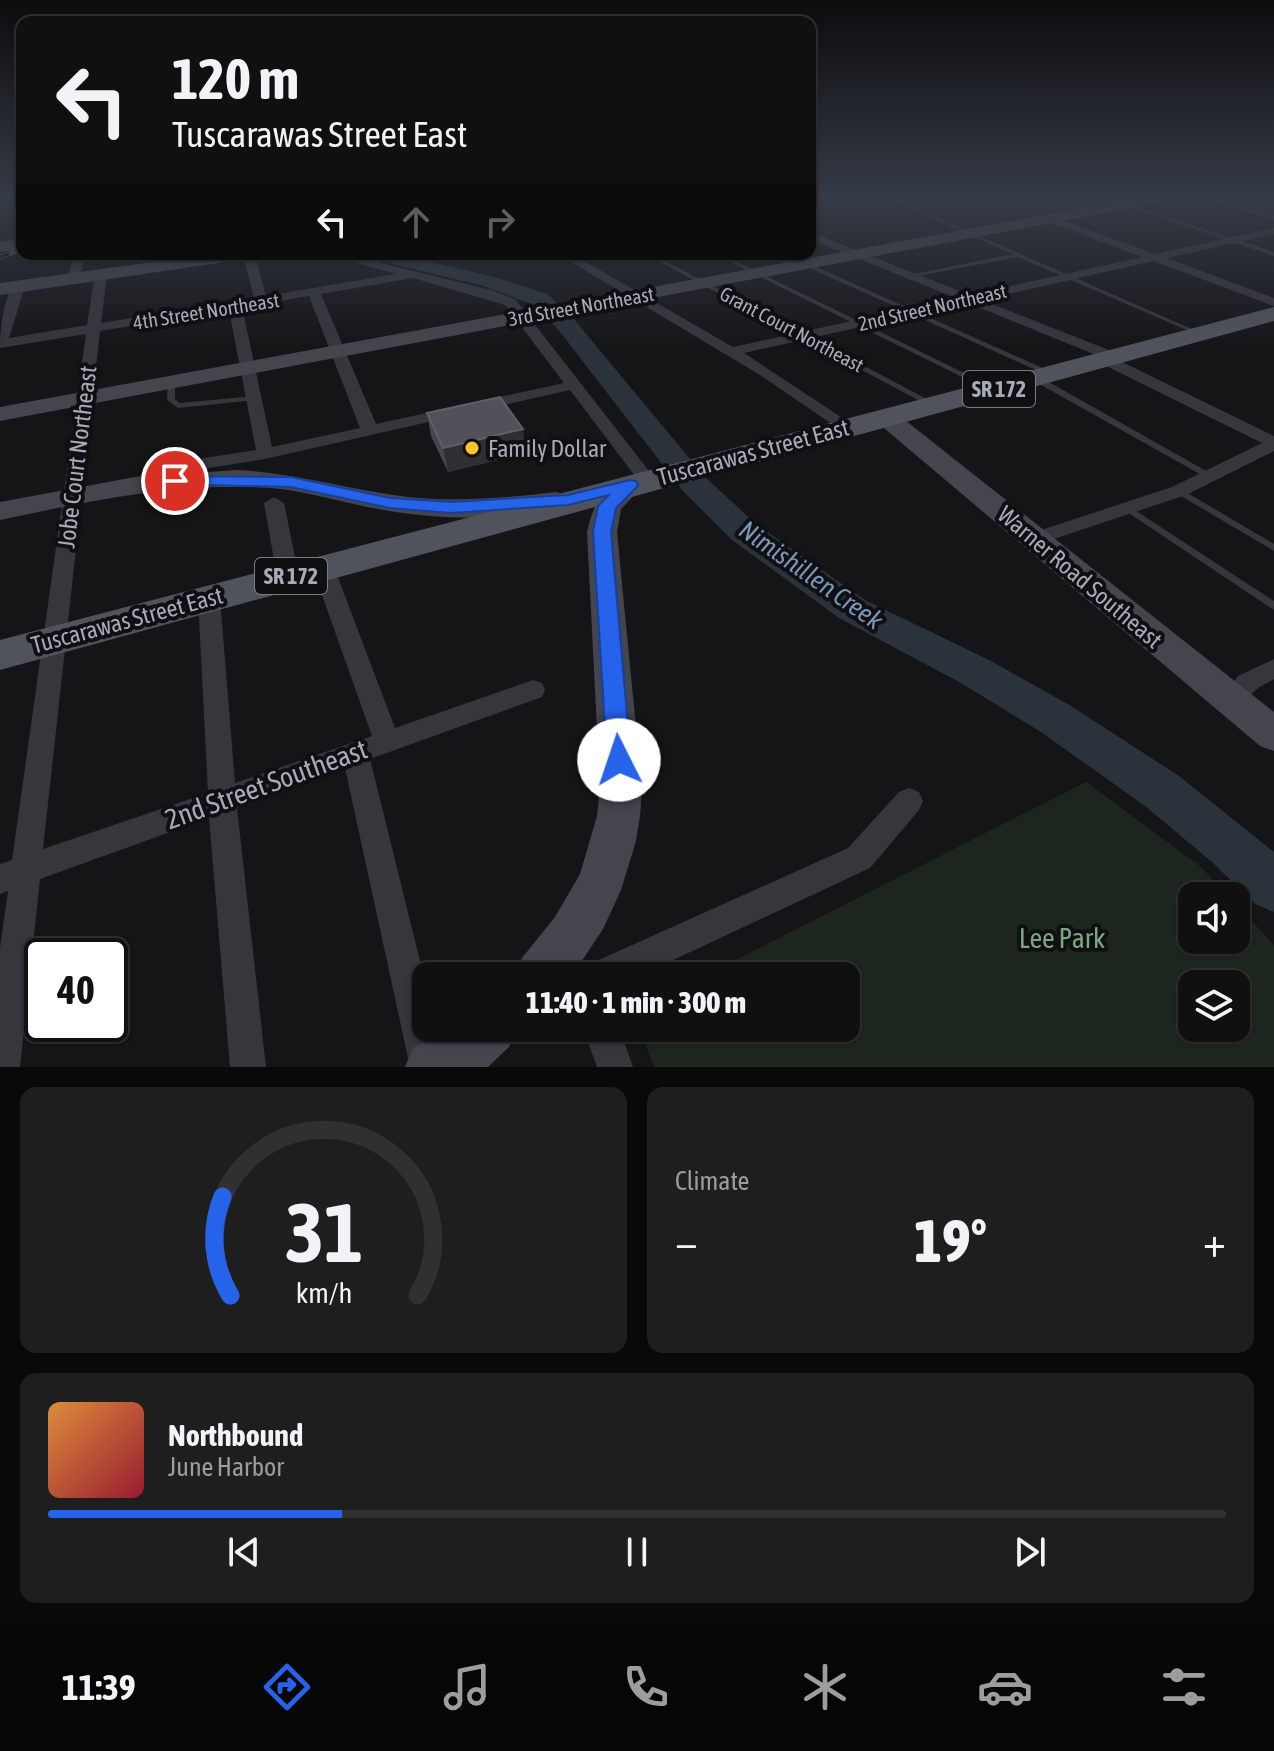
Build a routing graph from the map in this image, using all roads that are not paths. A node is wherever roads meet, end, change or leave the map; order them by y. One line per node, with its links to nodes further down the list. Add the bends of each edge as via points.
1 (843, 248): 6 (street)
2 (901, 248): 6 (street, 3rd Street Northeast)
3 (1000, 248): 7 (lane)
4 (1127, 248): 8 (street)
5 (1198, 248): 8 (street, 2nd Street Northeast)
6 (862, 255): 17 (street, 3rd Street Northeast); 21 (street)
7 (1018, 255): 21 (lane); 22 (lane)
8 (1154, 258): 22 (street, 2nd Street Northeast); 31 (street)
9 (78, 260): 23 (street)
10 (204, 260): 18 (street)
11 (250, 260): 30 (street)
12 (353, 260): 20 (street)
13 (574, 260): 28 (street)
14 (660, 260): 24 (lane, Grant Court Northeast)
15 (729, 260): 19 (lane)
16 (796, 260): 17 (lane)
17 (807, 265): 19 (street, 3rd Street Northeast); 33 (lane)
18 (101, 274): 23 (street); 37 (street, Jobe Court Northeast)
19 (758, 274): 24 (street, 3rd Street Northeast); 36 (lane)
20 (412, 275): 27 (street, 4th Street Northeast); 35 (street, via 494,295)
21 (914, 276): 29 (street)
22 (1068, 277): 29 (street, 2nd Street Northeast); 38 (lane)
23 (74, 278): 25 (street)
24 (706, 283): 28 (street, 3rd Street Northeast); 39 (lane, Grant Court Northeast)
25 (19, 286): 26 (street); 40 (street)
26 (0, 289)
27 (314, 293): 30 (street, 4th Street Northeast); 41 (street)
28 (634, 296): 35 (street, 3rd Street Northeast); 42 (street)
29 (970, 298): 33 (street, 2nd Street Northeast); 43 (street)
30 (261, 302): 32 (street, 4th Street Northeast)
31 (1274, 302)
32 (235, 306): 37 (street, 4th Street Northeast); 44 (street)
33 (911, 311): 36 (street, 2nd Street Northeast); 45 (lane)
34 (1274, 314): 38 (main road, Tuscarawas Street East / SR 172)
35 (526, 316): 41 (street, 3rd Street Northeast); 47 (street)
36 (859, 323): 39 (street, 2nd Street Northeast); 48 (lane)
37 (95, 329): 40 (street, 4th Street Northeast); 49 (street, Jobe Court Northeast)
38 (1200, 334): 43 (main road, Tuscarawas Street East / SR 172)
39 (805, 336): 42 (street, 2nd Street Northeast); 51 (lane, Grant Court Northeast)
40 (0, 343)
41 (337, 351): 44 (street, 3rd Street Northeast); 55 (street)
42 (730, 352): 54 (street)
43 (1109, 358): 45 (main road, Tuscarawas Street East / SR 172); 56 (street)
44 (248, 368): 46 (street, 3rd Street Northeast); 50 (street)
45 (1044, 376): 48 (main road, Tuscarawas Street East / SR 172); 58 (lane)
46 (171, 382): 49 (street, 3rd Street Northeast); 50 (lane, via 171,400 178,406)
47 (574, 385): 55 (street); 59 (street)
48 (995, 390): 51 (main road, Tuscarawas Street East / SR 172)
49 (85, 398): 52 (street, 3rd Street Northeast); 62 (street, Jobe Court Northeast)
50 (255, 398): 57 (street)
51 (935, 406): 53 (main road, Tuscarawas Street East / SR 172)
52 (0, 414)
53 (887, 418): 54 (main road, Tuscarawas Street East / SR 172); 67 (street, Warner Road Southeast)
54 (848, 427): 59 (main road, Tuscarawas Street East / SR 172)
55 (370, 431): 57 (street)
56 (1274, 444): 58 (street)
57 (265, 454): 60 (street, via 166,469)
58 (1210, 476): 61 (street)
59 (646, 480): 63 (main road, Tuscarawas Street East / SR 172); 84 (street, via 607,506 602,532 621,789 619,826 610,863 591,903)
60 (135, 485): 62 (street); 63 (street, via 270,480 440,507)
61 (1179, 491): 65 (street); 68 (lane)
62 (72, 496): 66 (street); 73 (street, Jobe Court Northeast)
63 (582, 498): 69 (main road, Tuscarawas Street East / SR 172)
64 (274, 503): 70 (street)
65 (1127, 508): 67 (street); 72 (lane)
66 (0, 511)
67 (1036, 539): 77 (street, Warner Road Southeast)
68 (1274, 548)
69 (323, 567): 70 (main road, Tuscarawas Street East / SR 172); 79 (street)
70 (288, 577): 71 (main road, Tuscarawas Street East / SR 172)
71 (209, 598): 73 (main road, Tuscarawas Street East / SR 172); 81 (street)
72 (1274, 606)
73 (55, 640): 74 (main road, Tuscarawas Street East / SR 172); 83 (street, Jobe Court Northeast)
74 (0, 655)
75 (1274, 668): 77 (street, via 1247,683)
76 (533, 690): 79 (street, 2nd Street Southeast)
77 (1233, 701): 78 (street, Warner Road Southeast)
78 (1274, 735)
79 (387, 741): 80 (street, 2nd Street Southeast)
80 (355, 753): 81 (street, 2nd Street Southeast); 87 (street)
81 (222, 800): 83 (street, 2nd Street Southeast); 89 (street)
82 (909, 801): 85 (street, via 859,858)
83 (13, 874): 88 (street, Jobe Court Northeast)
84 (551, 962)
85 (632, 962)
86 (606, 1042): 90 (street)
87 (465, 1047)
88 (2, 1067)
89 (248, 1067)
90 (615, 1067)

